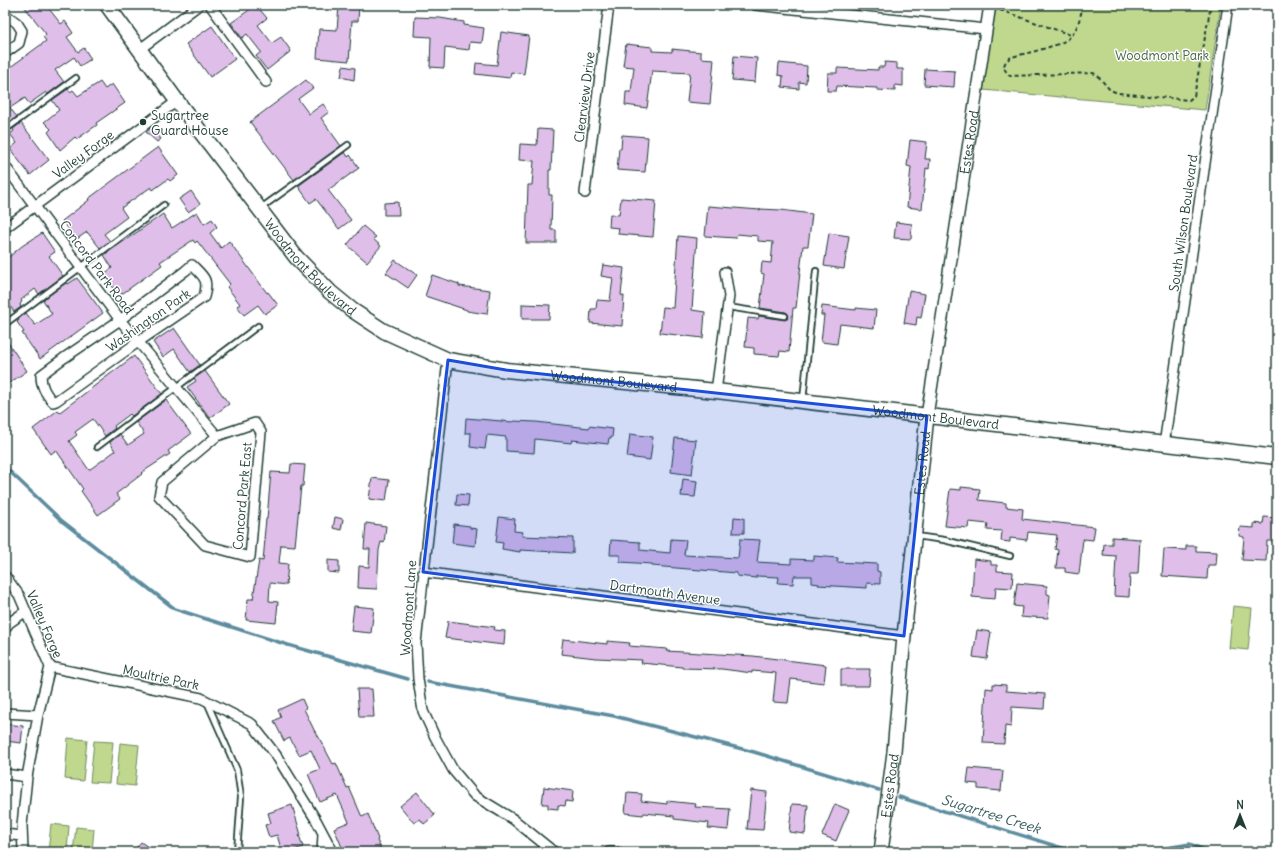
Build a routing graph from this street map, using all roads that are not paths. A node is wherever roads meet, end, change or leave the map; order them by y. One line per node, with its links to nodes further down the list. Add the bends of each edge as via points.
1 (108, 5): 10 (main road, Woodmont Boulevard)
2 (199, 5): 10 (street)
3 (210, 5): 13 (street)
4 (609, 5): 18 (street, Clearview Drive)
5 (755, 5): 9 (street)
6 (1228, 5): 38 (street, South Wilson Boulevard)
7 (995, 7): 9 (street, Estes Road)
8 (5, 16): 11 (street, via 17,23 22,31 19,43)
9 (986, 30): 36 (street, Estes Road)
10 (140, 50): 14 (main road, Woodmont Boulevard)
11 (5, 53)
12 (76, 78): 15 (lane)
13 (266, 82)
14 (177, 101): 20 (street, Valley Forge); 21 (main road, Woodmont Boulevard)
15 (5, 130)
16 (348, 145): 21 (lane)
17 (5, 166): 20 (street, Concord Park Road)
18 (585, 193)
19 (164, 205): 23 (lane)
20 (35, 206): 22 (street, Valley Forge); 23 (street, Concord Park Road)
21 (260, 209): 32 (main road, Woodmont Boulevard, via 296,257 330,292 352,310 384,331)
22 (5, 228)
23 (80, 267): 28 (street, Concord Park Road); 29 (lane)
24 (816, 271): 35 (lane)
25 (725, 272): 26 (street, via 729,296)
26 (727, 307): 27 (lane); 34 (street)
27 (785, 316)
28 (120, 320): 31 (street, Concord Park Road); 31 (street, Washington Park, via 192,265 203,276 207,286 204,297); 31 (street, Washington Park, via 42,375 42,386 46,394 53,402 56,401)
29 (5, 324)
30 (258, 326): 33 (lane)
31 (138, 342): 33 (street, Concord Park Road)
32 (448, 360): 34 (main road, Woodmont Boulevard, via 506,370); 43 (street, Woodmont Lane)
33 (177, 387): 37 (street, Concord Park Road); 39 (lane)
34 (716, 391): 35 (main road, Woodmont Boulevard)
35 (803, 401): 36 (main road, Woodmont Boulevard)
36 (927, 416): 38 (main road, Woodmont Boulevard); 41 (main road, Estes Road)
37 (218, 436): 37 (street, Concord Park East, via 255,423 261,432 250,557 205,545 159,496 162,482)
38 (1164, 445): 40 (main road, Woodmont Boulevard)
39 (97, 447)
40 (1277, 457)
41 (914, 536): 42 (lane, via 944,540); 47 (main road, Estes Road)
42 (1010, 556)
43 (423, 572): 47 (street, Dartmouth Avenue); 61 (street, Woodmont Lane, via 416,643 418,679 423,711 435,737 453,770 475,796 513,819)
44 (5, 576): 45 (street, Valley Forge, via 19,595)
45 (26, 611): 46 (street); 48 (street, Valley Forge)
46 (5, 629)
47 (904, 636): 64 (main road, Estes Road, via 894,752)
48 (50, 667): 49 (street, Moultrie Park); 51 (street, Valley Forge)
49 (207, 701): 54 (street, Moultrie Park, via 252,724 276,755); 58 (lane, via 237,770 240,797)
50 (5, 713): 51 (street)
51 (38, 715): 53 (street, Valley Forge)
52 (5, 774): 53 (street)
53 (27, 777): 56 (street, Valley Forge)
54 (323, 833): 59 (street); 60 (street, Moultrie Park)
55 (5, 834): 56 (street)
56 (21, 836): 57 (street, Valley Forge)
57 (23, 852)
58 (237, 852)
59 (322, 852)
60 (334, 852)
61 (554, 852)
62 (609, 852): 63 (street)
63 (617, 852)
64 (881, 852)

